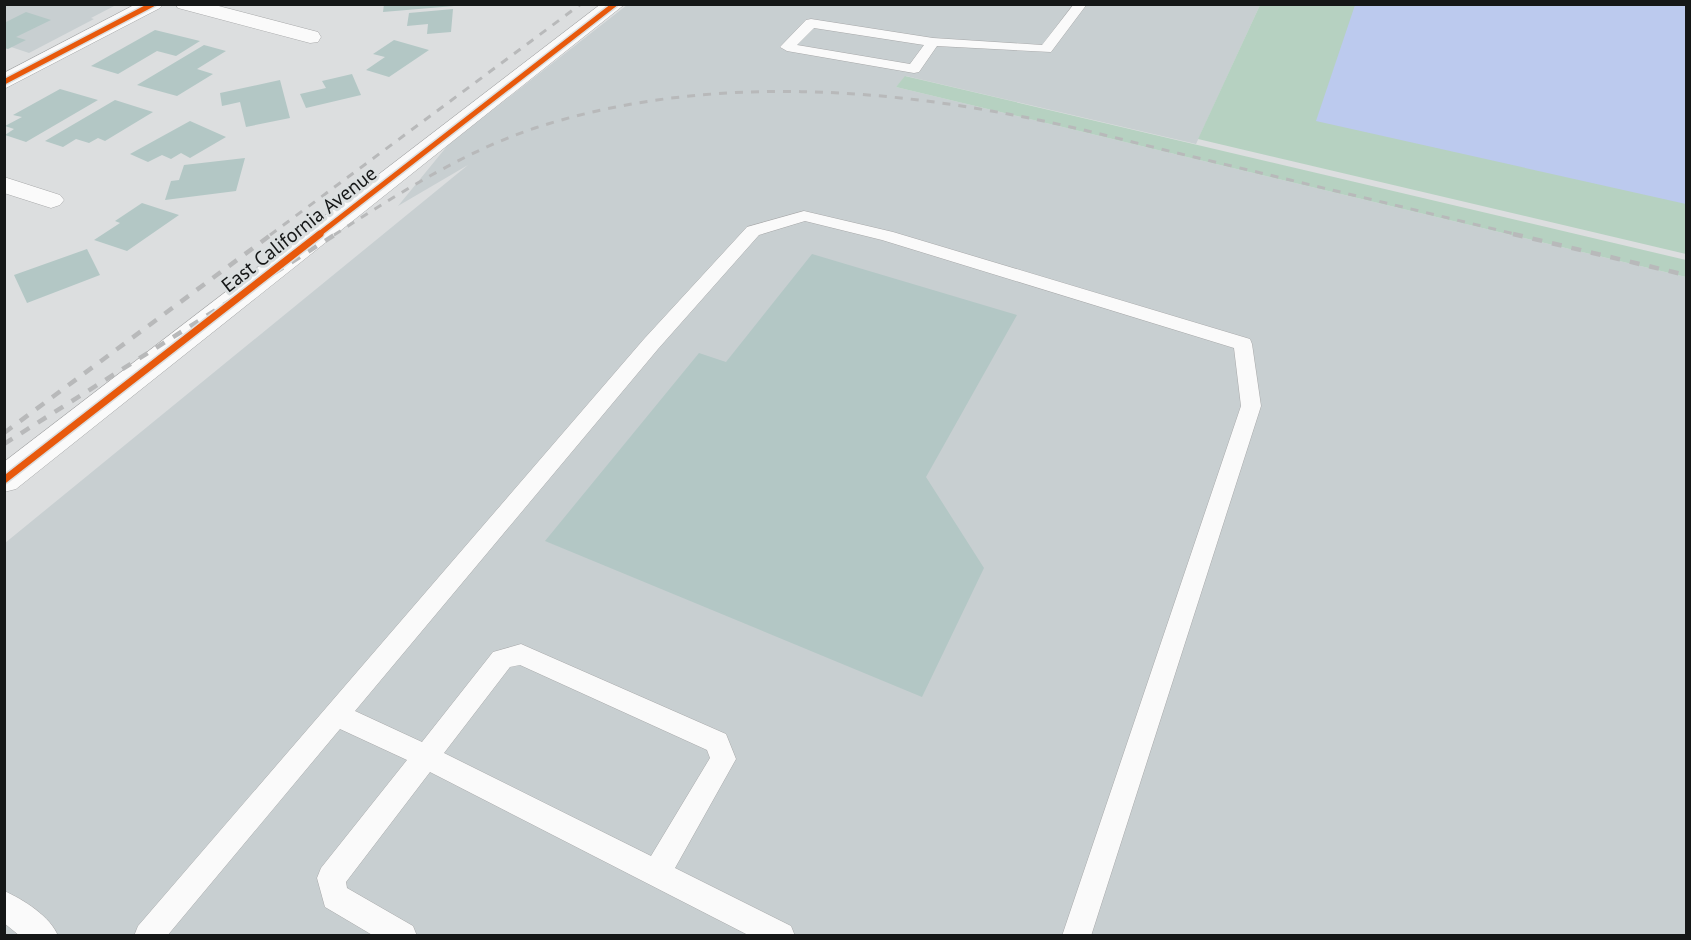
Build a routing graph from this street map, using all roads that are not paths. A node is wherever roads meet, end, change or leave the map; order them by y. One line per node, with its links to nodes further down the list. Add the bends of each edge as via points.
1 (153, 4): 7 (street)
2 (185, 4): 5 (street)
3 (615, 4): 10 (street, East California Avenue)
4 (1081, 4): 6 (lane, via 1046,49)
5 (310, 37)
6 (933, 42): 6 (lane, via 811,23 786,47 914,69)
7 (4, 82)
8 (4, 184): 9 (street)
9 (51, 200)
10 (4, 480)
11 (335, 714): 12 (lane); 16 (lane); 19 (lane, via 651,344 753,231 804,216 898,239 1243,344 1251,406)
12 (425, 756): 13 (lane); 13 (lane, via 502,659 520,654 717,741 723,759); 17 (lane, via 331,878 335,897)
13 (657, 872): 18 (lane)
14 (4, 905): 15 (lane)
15 (44, 936)
16 (148, 936)
17 (403, 936)
18 (781, 936)
19 (1076, 936)

